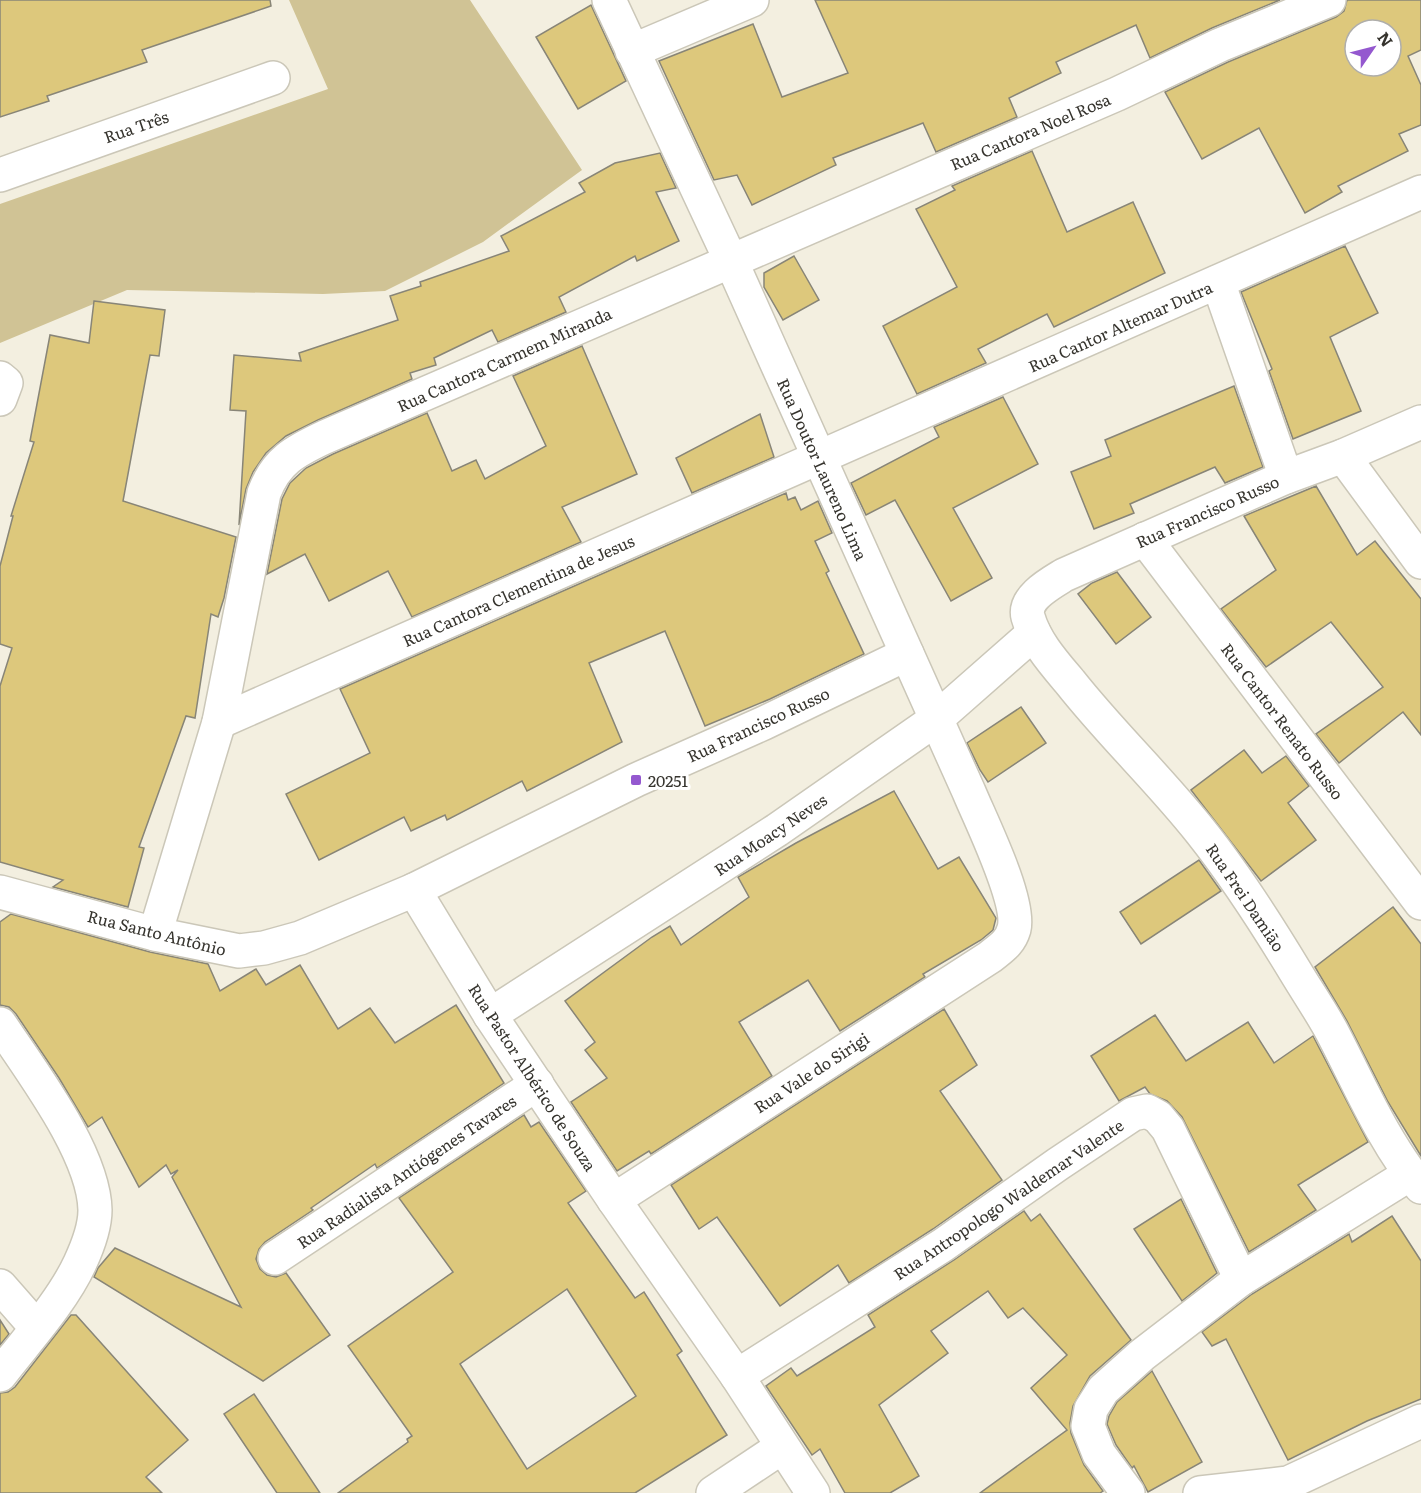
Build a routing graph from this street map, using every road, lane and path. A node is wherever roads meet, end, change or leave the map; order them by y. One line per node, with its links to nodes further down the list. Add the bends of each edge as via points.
1 (609, 0): 4 (street, Rua Doutor Laureno Lima)
2 (752, 0): 4 (street)
3 (1329, 0): 8 (street, Rua Cantora Noel Rosa)
4 (632, 51): 8 (street, Rua Doutor Laureno Lima)
5 (273, 78): 6 (street, Rua Três)
6 (0, 175)
7 (1421, 192): 9 (street, Rua Cantor Altemar Dutra)
8 (730, 261): 12 (street, Rua Doutor Laureno Lima); 19 (street, Rua Cantora Carmem Miranda, via 325,437 281,462 261,507)
9 (1218, 282): 12 (street, Rua Cantor Altemar Dutra); 13 (street)
10 (1421, 422): 11 (street, Rua Francisco Russo)
11 (1343, 456): 13 (street, Rua Francisco Russo); 15 (street)
12 (818, 458): 17 (street, Rua Doutor Laureno Lima); 19 (street, Rua Cantora Clementina de Jesus)
13 (1286, 477): 14 (street, Rua Francisco Russo)
14 (1145, 539): 16 (street, Rua Francisco Russo, via 1064,575 1039,592 1028,613); 22 (street, Rua Cantor Renato Russo)
15 (1421, 562)
16 (1034, 633): 18 (street, Rua Moacy Neves); 28 (street, Rua Frei Damião, via 1081,696 1201,832 1256,907)
17 (907, 654): 18 (street, Rua Doutor Laureno Lima); 20 (street, Rua Francisco Russo, via 636,780)
18 (935, 720): 24 (street, Rua Doutor Laureno Lima, via 1004,874 1015,924); 25 (street, Rua Moacy Neves, via 777,830)
19 (219, 723): 23 (street)
20 (414, 890): 23 (street, Rua Santo Antônio, via 300,938 264,948 239,951); 25 (street, Rua Pastor Albérico de Souza)
21 (0, 892): 23 (street, Rua Santo Antônio)
22 (1421, 903)
23 (155, 934)
24 (1008, 943): 29 (street, Rua Vale do Sirigi)
25 (490, 1015): 27 (street, Rua Pastor Albérico de Souza)
26 (0, 1024): 33 (street, via 74,1140 90,1181 95,1210 80,1264 55,1306)
27 (537, 1084): 29 (street, Rua Pastor Albérico de Souza); 30 (street, Rua Radialista Antiógenes Tavares)
28 (1416, 1180): 31 (street)
29 (614, 1200): 35 (street, Rua Pastor Albérico de Souza)
30 (275, 1258)
31 (1241, 1279): 35 (street, Rua Antropologo Waldemar Valente, via 1168,1129 1158,1117 1141,1111 944,1245); 41 (street, via 1134,1361 1103,1390 1091,1409 1088,1426 1092,1438 1110,1471)
32 (0, 1286): 33 (street)
33 (36, 1327): 34 (street)
34 (0, 1375)
35 (737, 1376): 37 (street, Rua Pastor Albérico de Souza)
36 (1421, 1421): 38 (street)
37 (782, 1447): 39 (street); 40 (street, Rua Pastor Albérico de Souza)
38 (1294, 1488): 42 (street)
39 (713, 1493)
40 (813, 1493)
41 (1128, 1493)
42 (1200, 1493)

